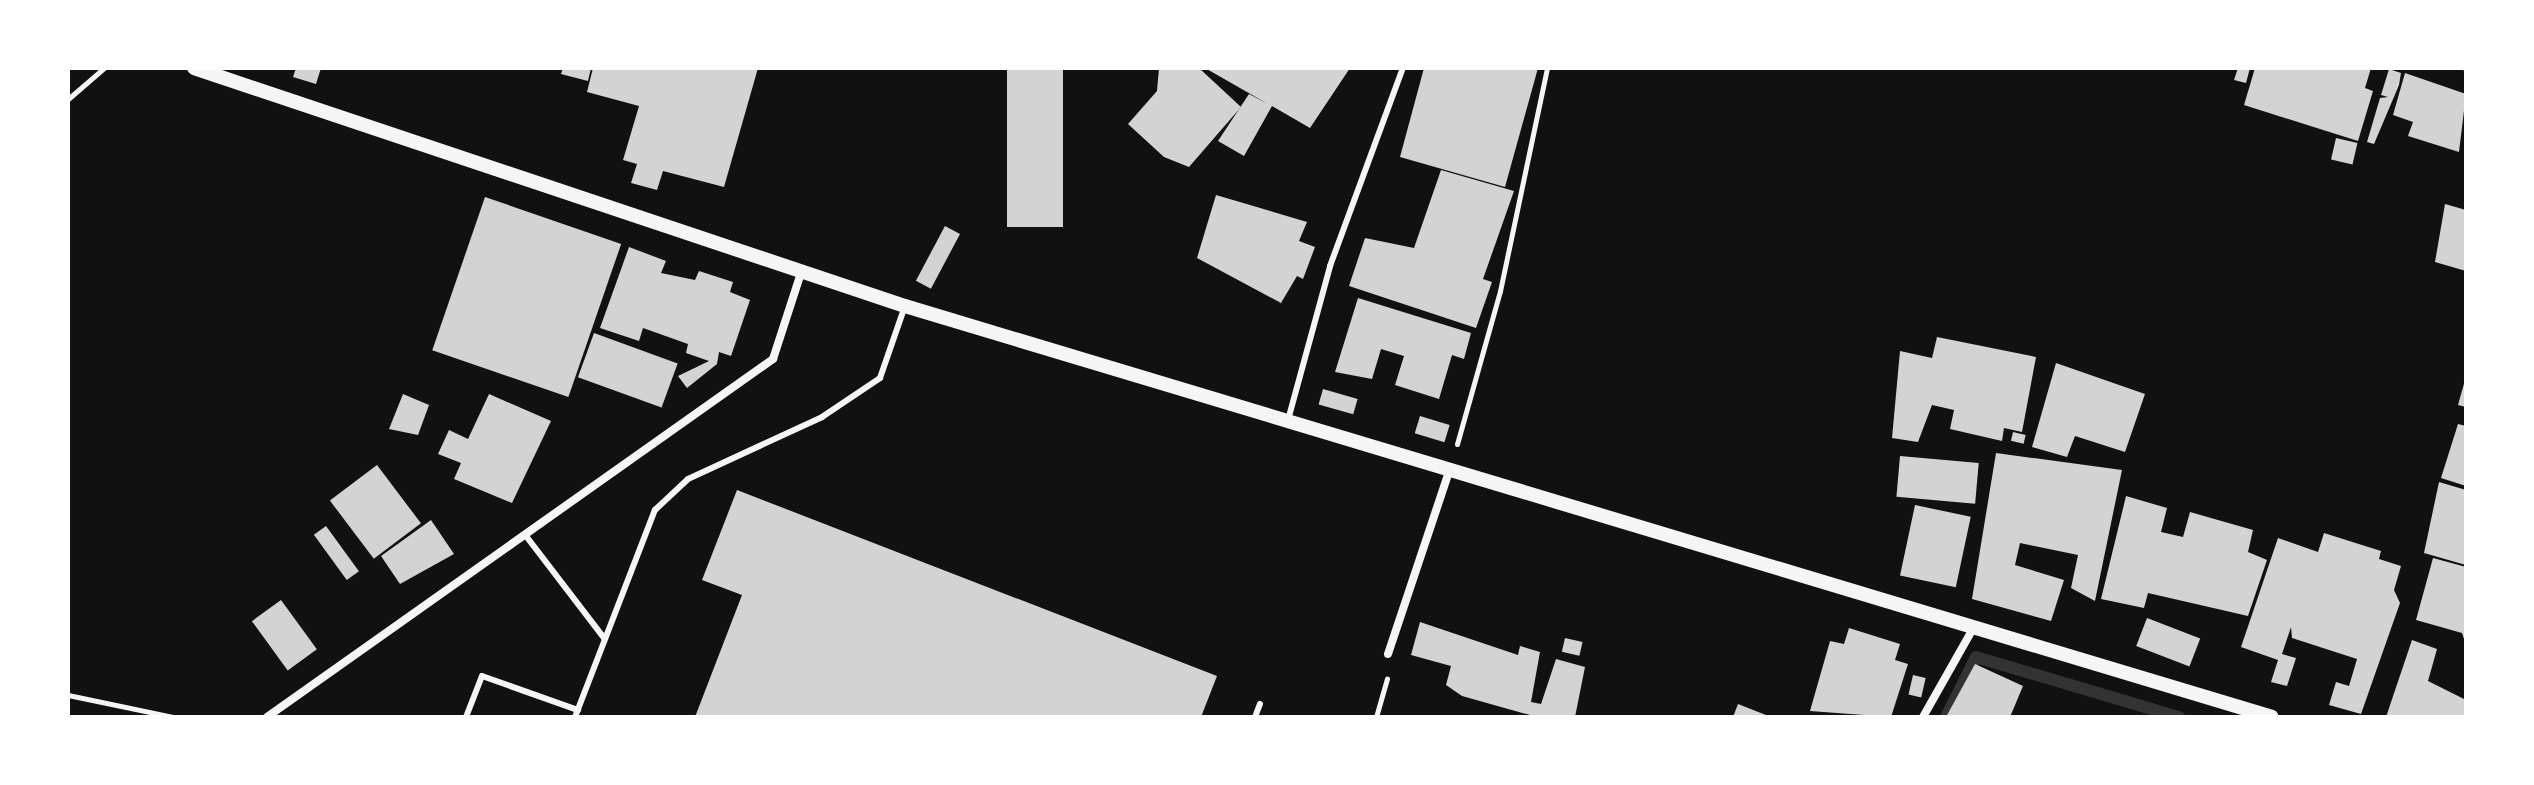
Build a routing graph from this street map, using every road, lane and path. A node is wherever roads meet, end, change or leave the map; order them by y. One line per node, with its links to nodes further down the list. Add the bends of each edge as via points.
1 (104, 68): 5 (path)
2 (194, 68): 6 (street)
3 (1403, 68): 8 (lane, via 1330,266)
4 (1547, 68): 9 (path, via 1500,291)
5 (68, 99)
6 (801, 273): 7 (street); 10 (street, via 773,359)
7 (905, 306): 8 (street); 12 (lane, via 880,378 822,417 688,479 655,510)
8 (1288, 420): 9 (street)
9 (1450, 469): 11 (street); 13 (street)
10 (526, 536): 12 (lane); 18 (street)
11 (1974, 627): 22 (street); 23 (street)
12 (604, 638): 16 (lane)
13 (1388, 654): 21 (path)
14 (68, 695): 17 (path)
15 (1260, 704): 20 (lane)
16 (576, 713): 19 (lane, via 482,676)
17 (173, 717)
18 (267, 717)
19 (466, 717)
20 (1255, 717)
21 (1376, 717)
22 (1923, 717)
23 (2272, 717)

